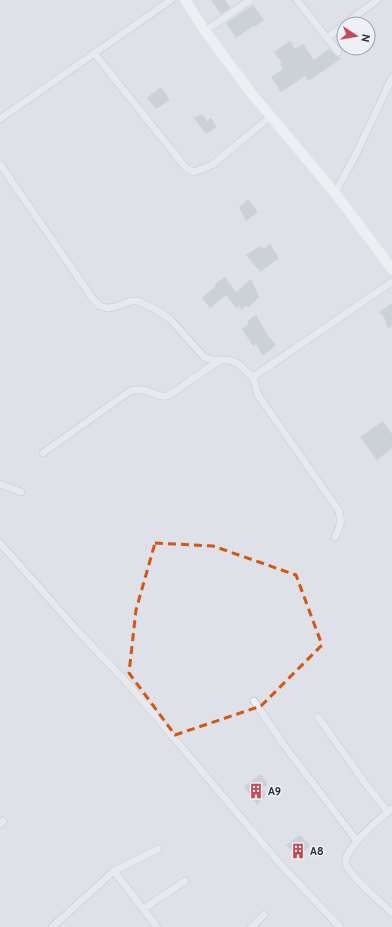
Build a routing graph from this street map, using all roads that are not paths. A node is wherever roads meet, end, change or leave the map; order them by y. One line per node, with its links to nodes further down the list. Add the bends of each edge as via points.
1 (171, 0): 11 (street)
2 (185, 0): 7 (street)
3 (250, 0): 7 (street)
4 (297, 0): 9 (street)
5 (377, 0): 6 (street)
6 (355, 16)
7 (205, 31): 13 (street)
8 (336, 31): 9 (street)
9 (327, 38): 10 (street)
10 (336, 49)
11 (94, 53): 13 (street, via 186,168 194,172 212,165); 14 (street)
12 (392, 78): 16 (street)
13 (270, 118): 16 (street)
14 (0, 119)
15 (0, 164): 19 (street, via 100,306 115,307 138,301 170,319 204,357)
16 (335, 193): 17 (street)
17 (392, 269)
18 (392, 282): 20 (street)
19 (220, 360): 20 (street, via 237,363); 21 (street, via 168,396 160,396 142,389 130,391)
20 (253, 377): 24 (street, via 258,395 339,511 340,527)
21 (42, 453)
22 (0, 484): 23 (street)
23 (21, 492)
24 (335, 536)
25 (0, 543): 39 (street, via 130,686 282,866)
26 (254, 701): 29 (street)
27 (318, 717): 28 (street, via 365,783)
28 (390, 810): 29 (street)
29 (357, 841): 34 (street, via 346,858 347,868)
30 (158, 849): 31 (street)
31 (114, 871): 33 (street); 36 (street)
32 (185, 881): 33 (street)
33 (143, 909): 37 (street)
34 (392, 913)
35 (264, 915): 38 (street)
36 (57, 925)
37 (157, 927)
38 (251, 927)
39 (340, 927)

